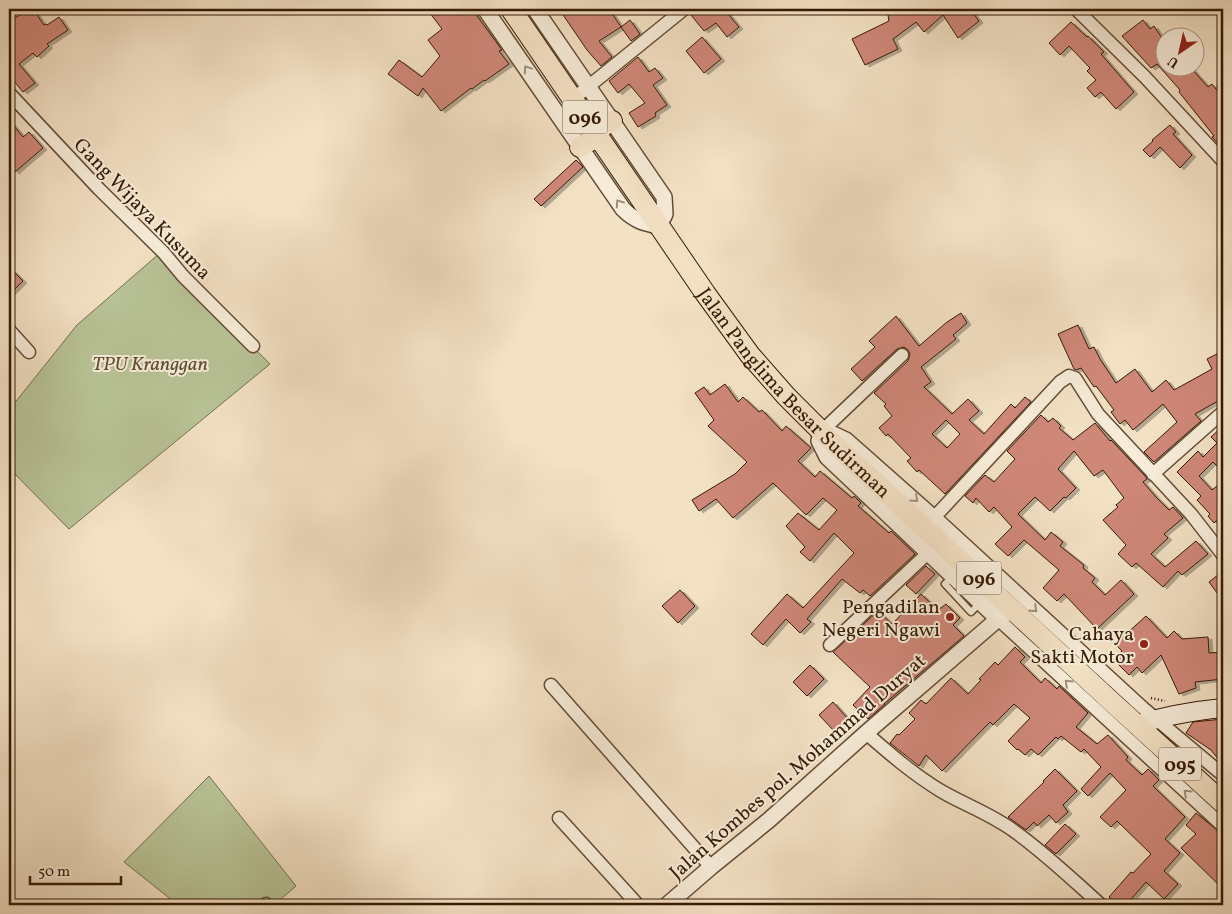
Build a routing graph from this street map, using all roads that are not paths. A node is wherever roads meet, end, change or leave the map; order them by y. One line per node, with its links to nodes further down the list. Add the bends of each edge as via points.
1 (486, 9): 11 (street, one-way to 1)
2 (511, 9): 8 (main road, Jalan Panglima Besar Sudirman / 096)
3 (536, 9): 6 (street)
4 (684, 9): 6 (street)
5 (1076, 9): 12 (street, via 1146,77)
6 (589, 86): 8 (street); 9 (street)
7 (9, 93): 15 (street, Gang Wijaya Kusuma)
8 (573, 98): 10 (main road, Jalan Panglima Besar Sudirman / 096)
9 (612, 120): 10 (main road); 13 (street, via 664,197 665,214)
10 (596, 133): 11 (main road); 13 (main road, Jalan Panglima Besar Sudirman / 096)
11 (580, 147): 13 (street, one-way to 11, via 636,220 623,210)
12 (1223, 161)
13 (659, 226): 19 (main road, Jalan Panglima Besar Sudirman / 096, via 743,346)
14 (9, 330): 16 (street)
15 (253, 346)
16 (30, 352)
17 (902, 355): 19 (street)
18 (1223, 412): 20 (street)
19 (821, 432): 21 (main road, Jalan Panglima Besar Sudirman / 096); 22 (street, one-way to 22, via 828,430 847,438)
20 (1153, 474): 22 (street, via 1098,414 1076,378 1069,376); 24 (street, via 1191,514)
21 (877, 494): 22 (main road, Jalan Panglima Besar Sudirman / 096); 23 (street)
22 (930, 522): 25 (main road, Jalan Panglima Besar Sudirman / 096); 29 (street, one-way to 29)
23 (928, 553): 25 (street); 28 (street)
24 (1223, 555)
25 (958, 570): 26 (main road, Jalan Panglima Besar Sudirman / 096); 26 (lane, via 945,584 971,612)
26 (987, 597): 27 (main road, Jalan Panglima Besar Sudirman / 096)
27 (1004, 613): 29 (main road, Jalan Panglima Besar Sudirman / 096); 33 (street, Jalan Kombes pol. Mohammad Duryat); 37 (street, one-way to 27)
28 (830, 645)
29 (1063, 646): 32 (main road, Jalan Panglima Besar Sudirman / 096)
30 (551, 685): 38 (street)
31 (1223, 708): 32 (main road, via 1191,711)
32 (1146, 722): 34 (street); 35 (main road, 095)
33 (866, 733): 38 (street, Jalan Kombes pol. Mohammad Duryat); 41 (street, via 920,778 1014,831)
34 (1223, 775)
35 (1223, 803)
36 (559, 818): 39 (street)
37 (1223, 826)
38 (711, 867): 40 (street, Jalan Kombes pol. Mohammad Duryat)
39 (638, 905)
40 (667, 905)
41 (1101, 905)

